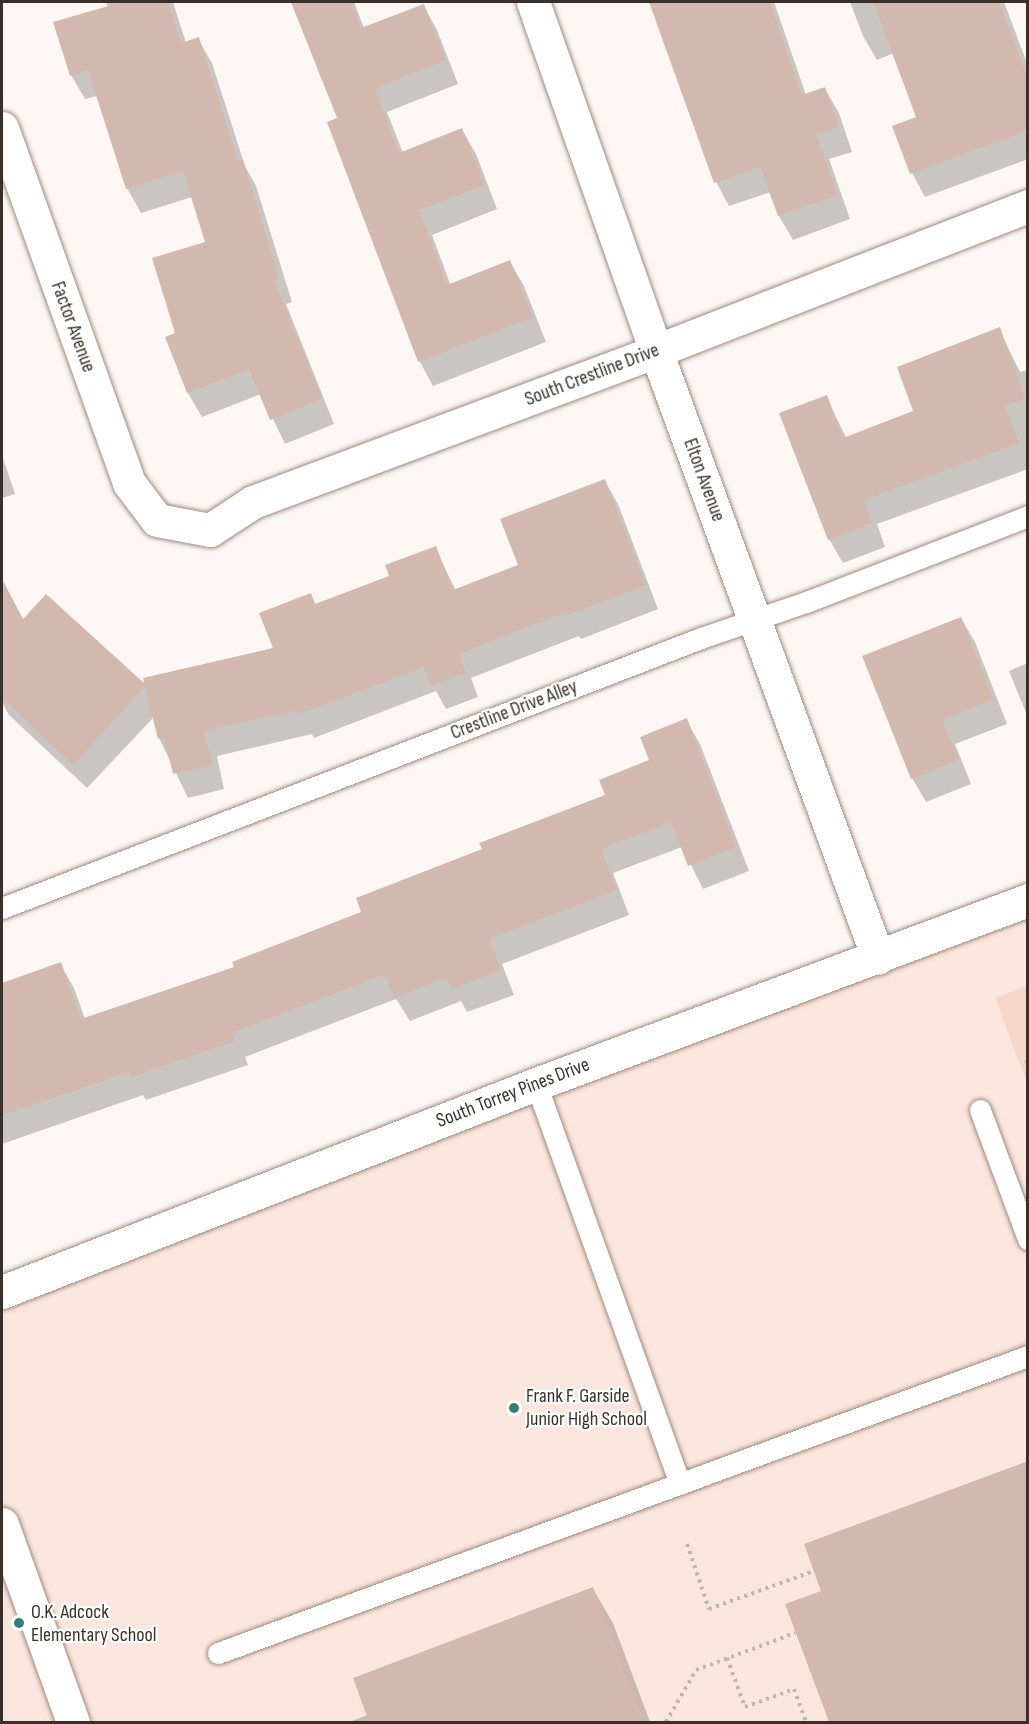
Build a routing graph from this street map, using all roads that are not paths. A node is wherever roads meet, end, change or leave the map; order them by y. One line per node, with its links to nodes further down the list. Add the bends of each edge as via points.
1 (533, 2): 4 (street, Elton Avenue)
2 (2, 128): 6 (street, Factor Avenue, via 129,483)
3 (1028, 206): 4 (street, South Crestline Drive)
4 (657, 351): 6 (street, South Crestline Drive, via 254,502 210,530); 7 (street, Elton Avenue)
5 (1028, 516): 7 (lane, Crestline Drive Alley)
6 (157, 520)
7 (754, 620): 9 (lane, Crestline Drive Alley); 10 (street, Elton Avenue)
8 (1028, 900): 10 (street, South Torrey Pines Drive)
9 (2, 908)
10 (878, 958): 11 (street, South Torrey Pines Drive)
11 (536, 1084): 14 (street, South Torrey Pines Drive); 16 (lane)
12 (980, 1110): 13 (lane)
13 (1028, 1239)
14 (2, 1292)
15 (1028, 1356): 16 (lane)
16 (680, 1484): 18 (lane)
17 (2, 1524): 19 (street)
18 (218, 1653)
19 (73, 1722)

